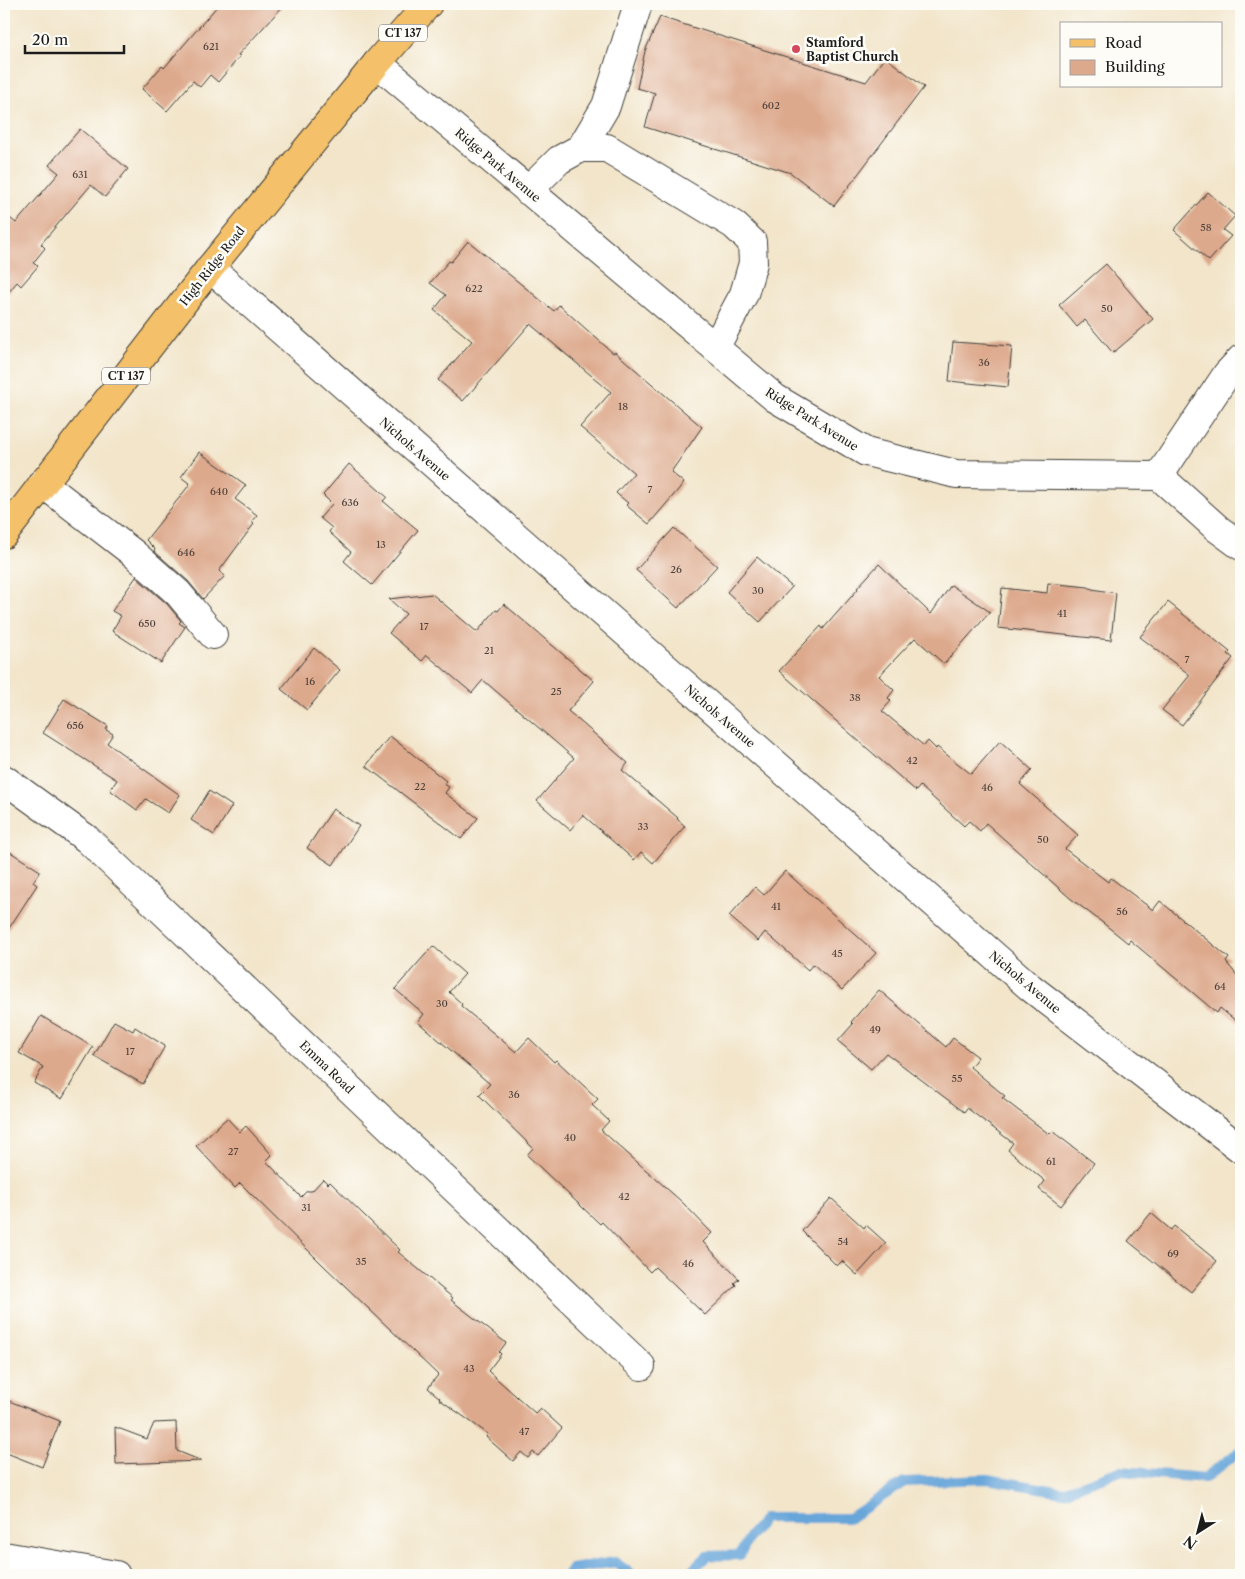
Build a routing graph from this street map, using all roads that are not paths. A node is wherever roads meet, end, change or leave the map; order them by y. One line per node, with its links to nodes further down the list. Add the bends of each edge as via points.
1 (428, 4): 3 (main road, High Ridge Road / CT 137)
2 (638, 4): 4 (street, via 606,106)
3 (377, 63): 5 (street, Ridge Park Avenue); 6 (main road, High Ridge Road / CT 137)
4 (581, 148): 5 (street, via 558,160); 7 (street, via 608,148 734,225 752,242 753,264 744,294)
5 (528, 191): 7 (street, Ridge Park Avenue)
6 (210, 268): 10 (main road, High Ridge Road / CT 137); 15 (street, Nichols Avenue, via 1031,988)
7 (714, 348): 9 (street, Ridge Park Avenue, via 775,398 866,452 956,474)
8 (1241, 358): 9 (street)
9 (1159, 476): 12 (street)
10 (42, 483): 11 (main road, High Ridge Road / CT 137); 13 (street, via 133,553 178,593)
11 (4, 534)
12 (1241, 546)
13 (213, 635)
14 (4, 779): 16 (street, Emma Road, via 87,840)
15 (1241, 1149)
16 (641, 1366)
17 (4, 1556): 18 (street)
18 (116, 1575)

